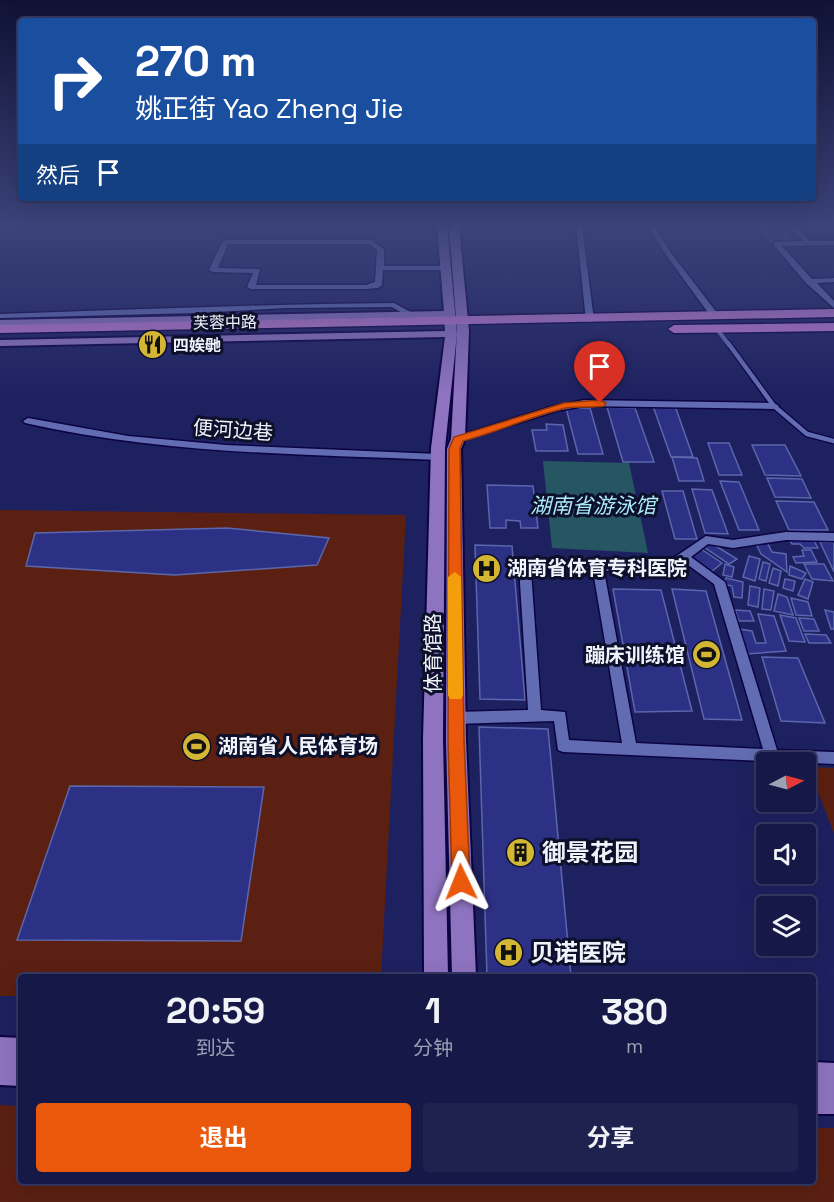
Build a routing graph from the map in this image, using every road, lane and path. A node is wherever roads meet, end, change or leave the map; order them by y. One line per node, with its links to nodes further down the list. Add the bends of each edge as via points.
1 (253, 282): 8 (street, via 251,287)
2 (379, 282): 8 (street, via 375,286)
3 (446, 282): 18 (street)
4 (454, 282): 18 (street)
5 (586, 282): 15 (street)
6 (688, 282): 16 (street)
7 (810, 282): 10 (street)
8 (292, 287): 9 (street)
9 (287, 306): 12 (street, via 394,305); 13 (street)
10 (834, 306)
11 (834, 313): 16 (main road, 芙蓉中路)
12 (412, 315): 14 (main road); 17 (street); 18 (street)
13 (0, 316)
14 (433, 320): 18 (main road, 芙蓉中路); 20 (main road, 芙蓉中路)
15 (590, 320): 16 (main road, 芙蓉中路); 18 (main road, 芙蓉中路)
16 (716, 322): 18 (main road, 芙蓉中路); 19 (main road, 芙蓉中路); 23 (lane)
17 (0, 323)
18 (454, 325): 21 (main road, 芙蓉中路); 22 (street, 芙蓉中路); 25 (street, 体育馆路); 27 (street, 体育馆路)
19 (834, 327)
20 (0, 329)
21 (0, 338)
22 (0, 343)
23 (774, 406): 25 (street, via 584,403); 26 (lane, via 807,435)
24 (28, 421): 27 (street, 便河边巷, via 128,439 226,448)
25 (458, 439): 32 (street, 体育馆路, via 454,449)
26 (834, 441)
27 (438, 457): 38 (street, 体育馆路, via 433,739)
28 (834, 537): 29 (street, via 786,536 733,544 706,540)
29 (684, 557): 30 (street, via 651,567); 34 (street, via 719,582)
30 (598, 567): 31 (street, via 525,567); 33 (street)
31 (535, 715): 32 (street); 33 (street, via 560,716 563,746)
32 (456, 718): 39 (street, 体育馆路)
33 (630, 749): 35 (street)
34 (771, 752)
35 (756, 755)
36 (816, 757): 37 (street)
37 (834, 758)
38 (436, 974)
39 (464, 974)
40 (0, 1050): 41 (street)
41 (18, 1051)
42 (0, 1072): 43 (street)
43 (18, 1073)
44 (816, 1075): 45 (street)
45 (834, 1076)
46 (816, 1101): 47 (street)
47 (834, 1101)

